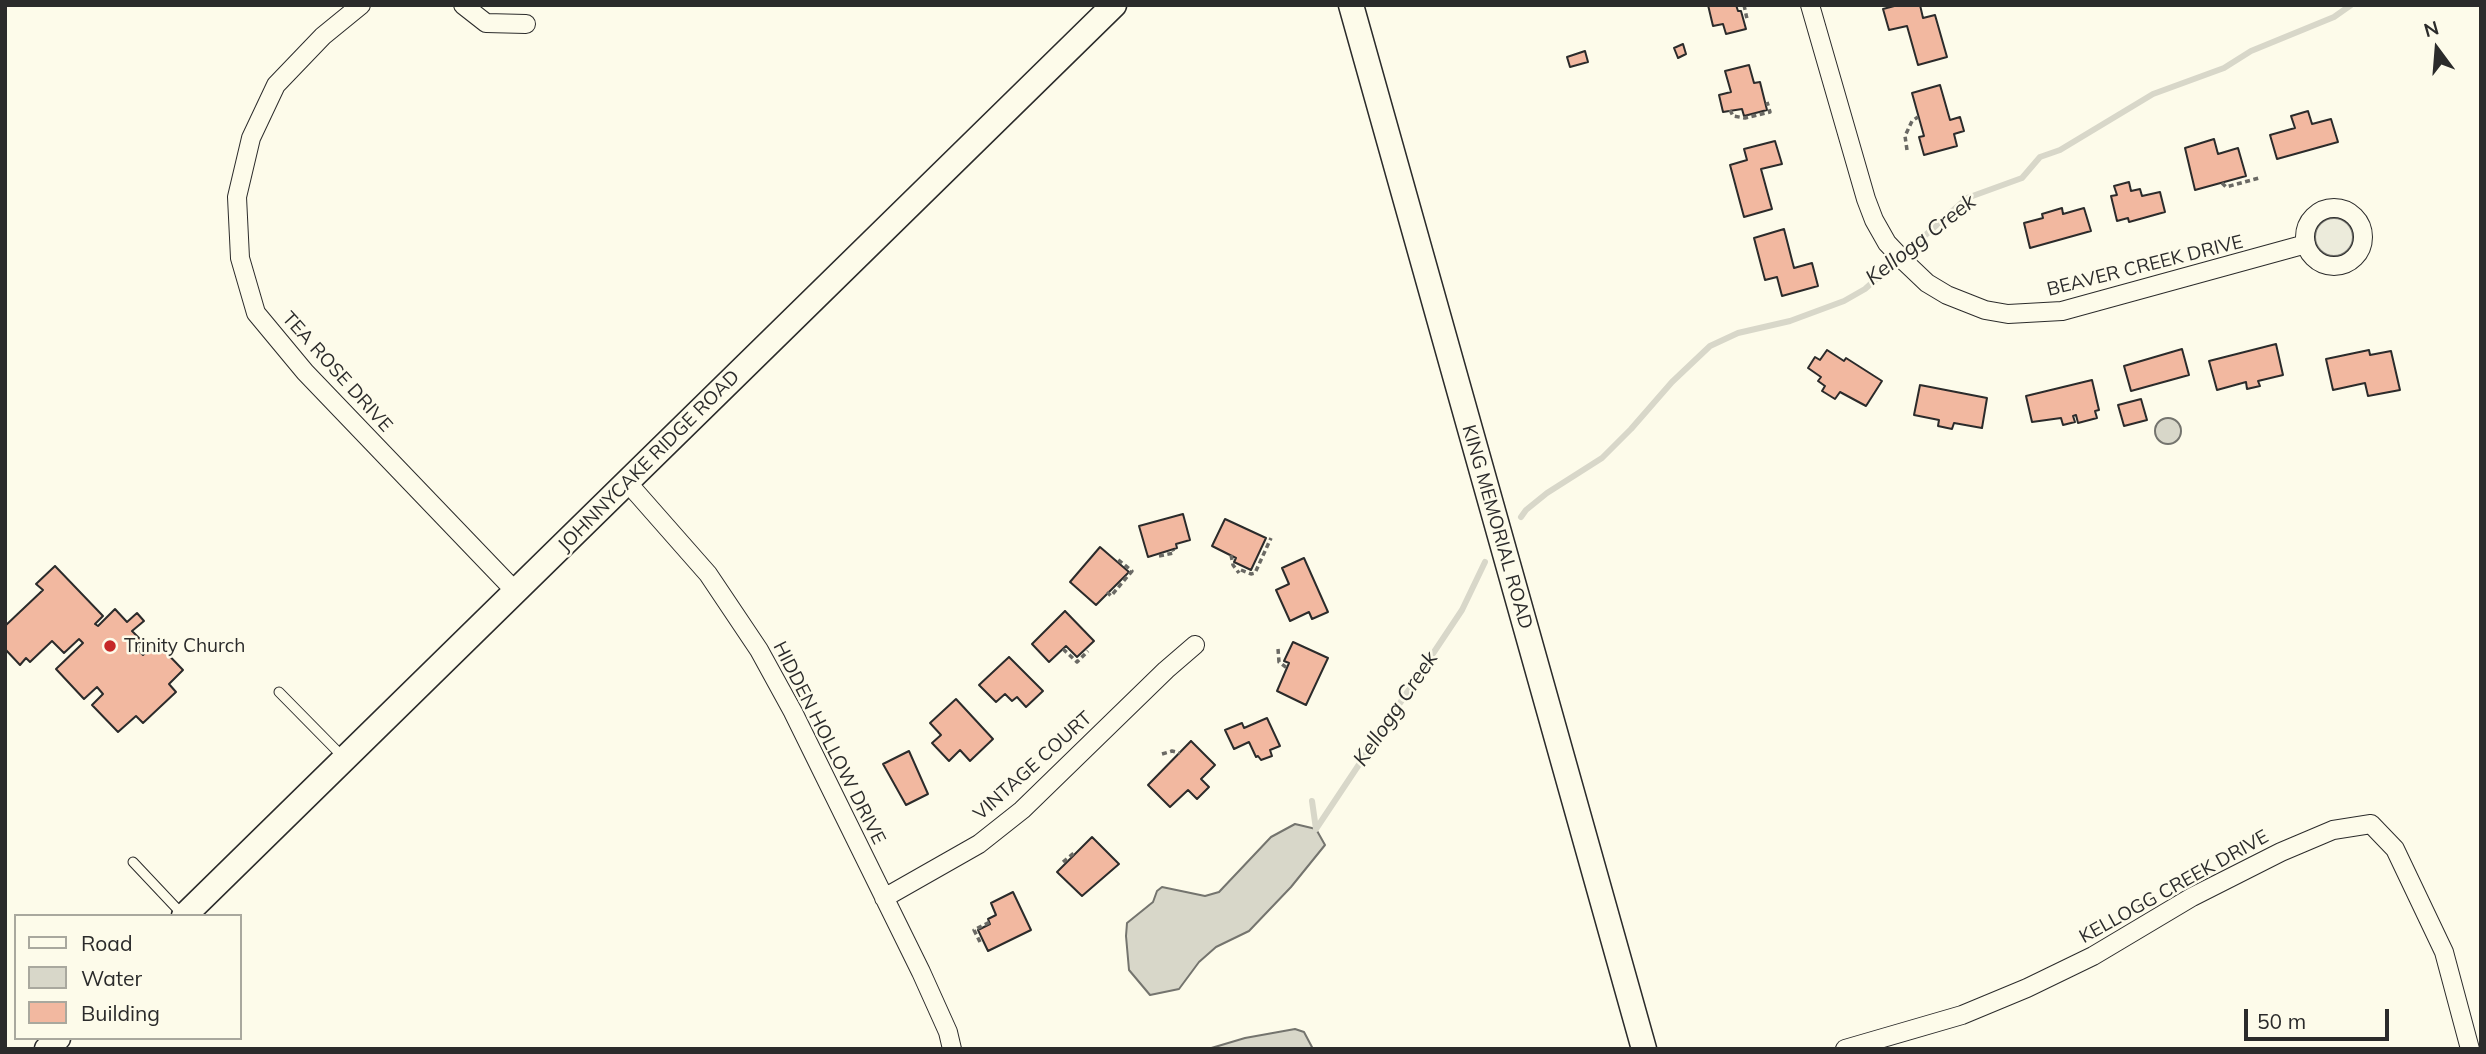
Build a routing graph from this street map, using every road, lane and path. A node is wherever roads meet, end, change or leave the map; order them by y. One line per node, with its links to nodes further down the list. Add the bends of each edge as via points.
1 (360, 5): 22 (street, TEA ROSE DRIVE, via 276,85 251,138 237,197 240,258 256,313 305,372)
2 (463, 5): 8 (street, via 486,23)
3 (1114, 5): 16 (main road, JOHNNYCAKE RIDGE ROAD)
4 (1352, 5): 42 (main road, KING MEMORIAL ROAD)
5 (1744, 5): 7 (path)
6 (1810, 5): 15 (street, BEAVER CREEK DRIVE, via 1874,220 1888,243 1927,283 1965,303 1985,310 2031,314 2062,311)
7 (1747, 19)
8 (526, 24)
9 (1767, 102): 10 (path, via 1770,112 1745,118 1733,116)
10 (1730, 110)
11 (1918, 117): 12 (path, via 1904,139)
12 (1907, 150)
13 (2259, 178): 14 (path, via 2226,187)
14 (2222, 183)
15 (2306, 244)
16 (628, 482): 22 (main road, JOHNNYCAKE RIDGE ROAD); 36 (street, HIDDEN HOLLOW DRIVE, via 708,574 759,650)
17 (1271, 538): 19 (path, via 1255,573 1240,571)
18 (1173, 550): 20 (path)
19 (1231, 555)
20 (1159, 556)
21 (1116, 558): 23 (path, via 1132,571 1111,596)
22 (516, 592): 32 (main road, JOHNNYCAKE RIDGE ROAD)
23 (1107, 592)
24 (1195, 645): 36 (street, VINTAGE COURT, via 1021,810 979,844)
25 (1063, 649): 27 (path, via 1077,663)
26 (1278, 649): 28 (path, via 1279,662)
27 (1088, 651)
28 (1287, 668)
29 (279, 692): 32 (lane)
30 (1180, 753): 31 (path)
31 (1162, 754)
32 (345, 759): 38 (main road, JOHNNYCAKE RIDGE ROAD)
33 (1076, 854): 35 (path)
34 (133, 862): 37 (lane)
35 (1063, 862)
36 (884, 898): 41 (street, HIDDEN HOLLOW DRIVE, via 941,1015)
37 (182, 914)
38 (186, 914)
39 (990, 922): 40 (path, via 974,930)
40 (980, 942)
41 (952, 1049)
42 (1644, 1049)
43 (1845, 1049): 44 (street, KELLOGG CREEK DRIVE, via 1962,1015 2027,988 2281,852 2333,830 2371,824 2395,849 2444,952)
44 (2470, 1049)

